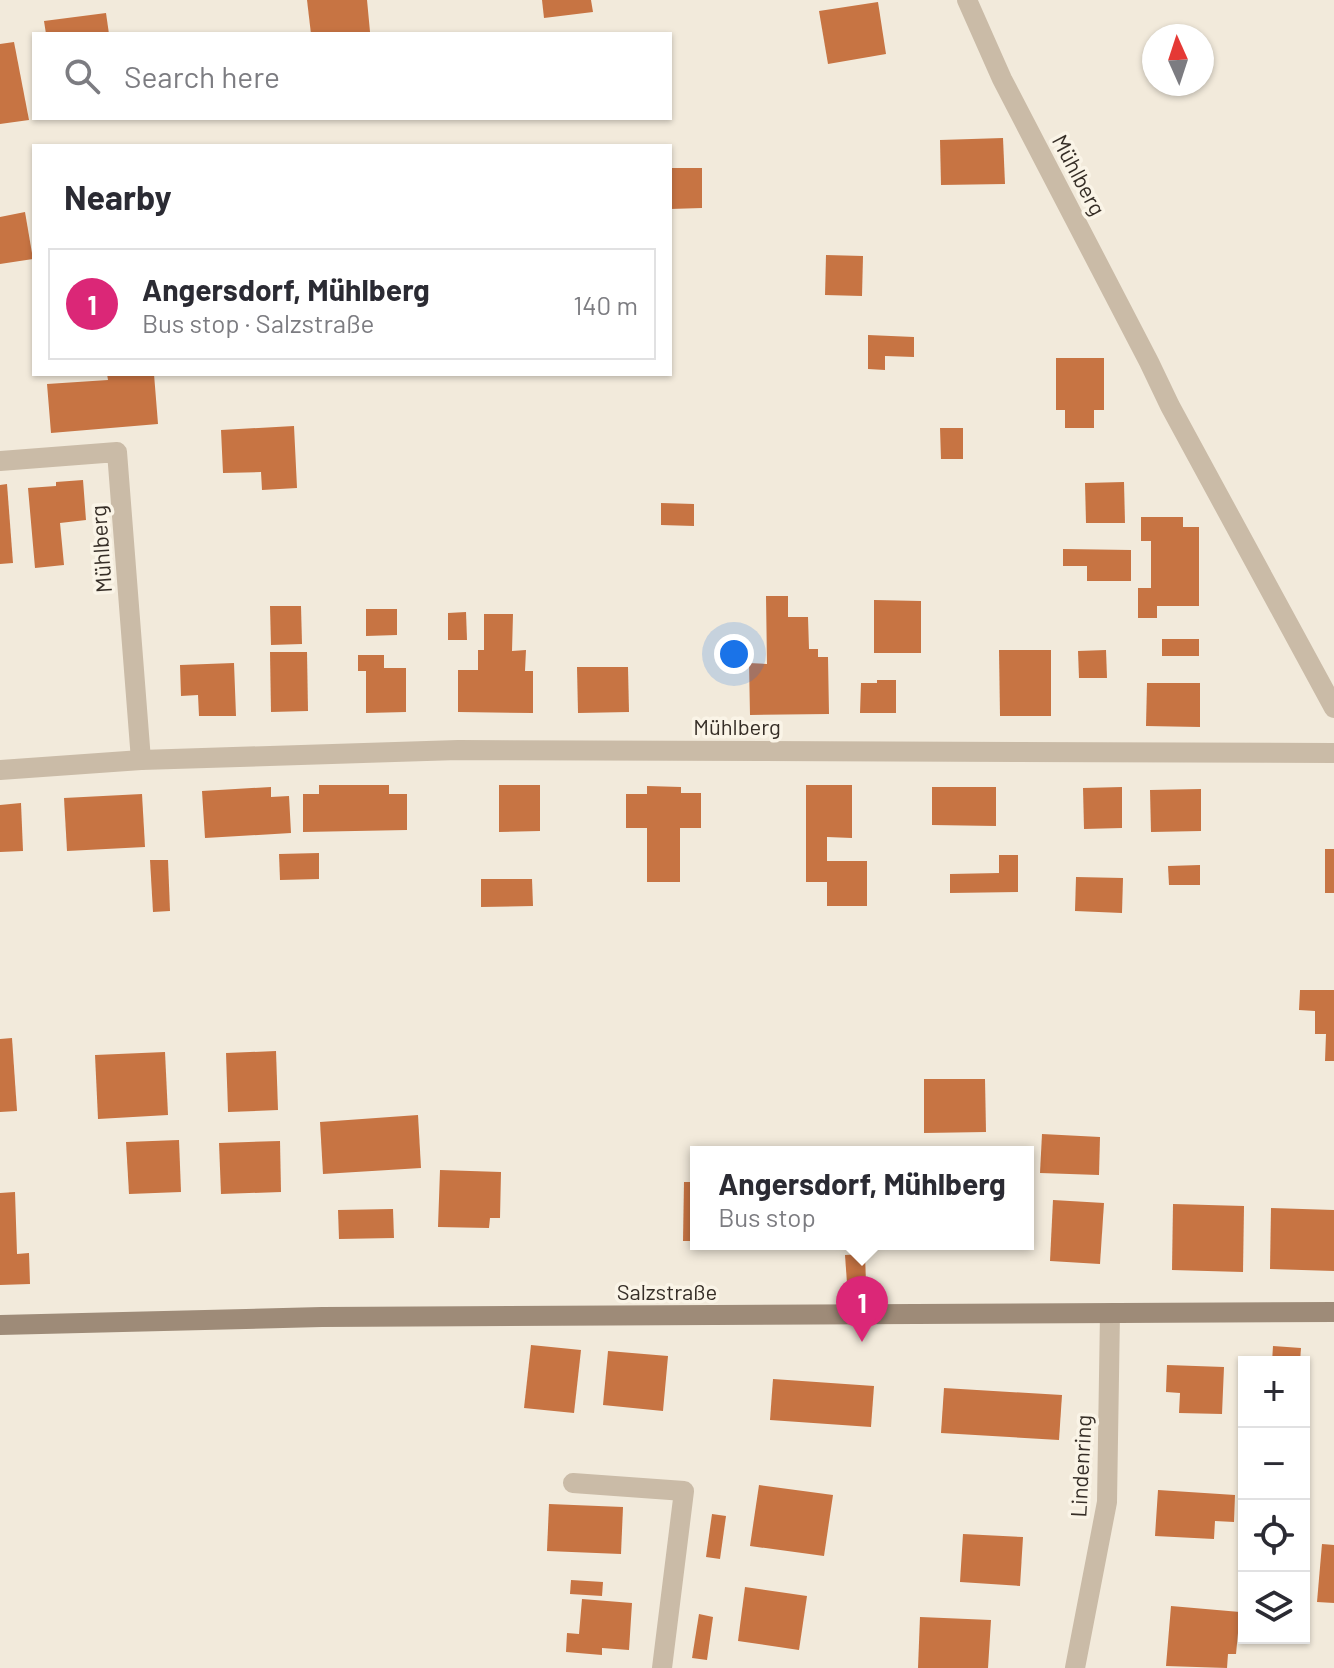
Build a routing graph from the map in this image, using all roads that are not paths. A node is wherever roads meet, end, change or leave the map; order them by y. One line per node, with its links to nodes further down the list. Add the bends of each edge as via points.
1 (967, 0): 3 (street, Mühlberg, via 1002,79 1170,406)
2 (0, 461): 5 (street, Mühlberg, via 117,452)
3 (1334, 708)
4 (1334, 753): 5 (street, Mühlberg, via 458,750)
5 (141, 760): 6 (street, Mühlberg)
6 (0, 770)
7 (1334, 1312): 8 (street, Salzstraße)
8 (1110, 1313): 9 (street, Salzstraße, via 322,1317); 12 (street, Lindenring, via 1107,1502)
9 (0, 1325)
10 (573, 1483): 11 (street, via 684,1491)
11 (662, 1668)
12 (1075, 1668)

